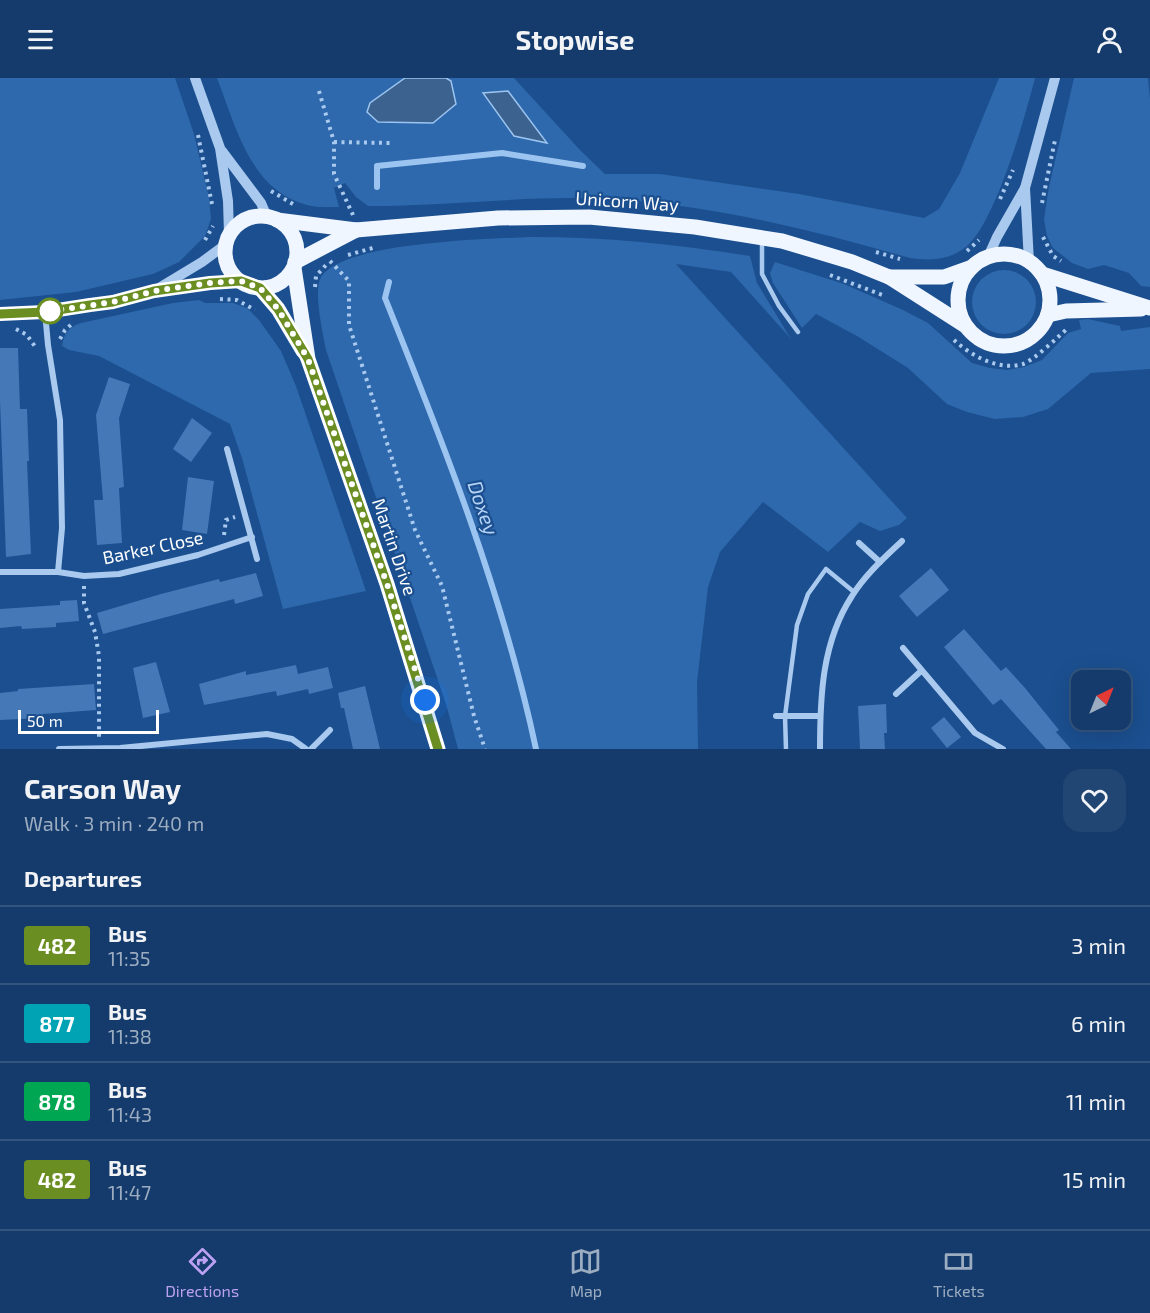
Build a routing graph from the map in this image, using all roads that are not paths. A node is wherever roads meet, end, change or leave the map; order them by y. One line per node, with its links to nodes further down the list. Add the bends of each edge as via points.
1 (195, 78): 3 (street)
2 (1055, 78): 4 (street)
3 (220, 148): 5 (street); 8 (street, via 228,201)
4 (1025, 188): 9 (street); 10 (street)
5 (272, 219): 6 (main road, Unicorn Way); 8 (main road, via 252,217 239,223); 11 (main road, via 287,227 295,241)
6 (356, 230): 7 (main road, Unicorn Way, via 498,218 589,217); 11 (main road, Unicorn Way)
7 (762, 238): 14 (main road, Unicorn Way, via 783,241); 23 (lane, via 762,274)
8 (227, 239): 15 (main road, via 225,259); 17 (street, via 202,262)
9 (988, 257): 10 (main road, via 1009,255); 12 (main road)
10 (1029, 262): 13 (main road)
11 (294, 265): 16 (main road, via 285,279); 24 (main road, Martin Drive)
12 (972, 267): 14 (main road, Unicorn Way, via 944,277); 22 (main road, via 962,279 958,294 958,310)
13 (1042, 274): 18 (main road); 21 (main road, via 1050,294)
14 (890, 276): 22 (main road, Unicorn Way)
15 (241, 281): 16 (main road); 17 (street)
16 (260, 288): 24 (main road, Martin Drive, via 278,309)
17 (154, 291): 19 (street, via 113,302)
18 (1150, 309): 21 (main road)
19 (45, 312): 20 (street); 32 (street, via 60,420 62,528)
20 (0, 314)
21 (1048, 315): 22 (main road, via 1030,339 1009,346 987,344)
22 (964, 325)
23 (798, 332)
24 (308, 359): 46 (main road, Martin Drive, via 387,584)
25 (227, 449): 26 (street)
26 (252, 537): 29 (street); 32 (street, Barker Close, via 119,574 84,576)
27 (902, 541): 30 (street)
28 (859, 543): 30 (street)
29 (257, 559)
30 (880, 562): 33 (street)
31 (0, 572): 32 (street, Barker Close)
32 (58, 572)
33 (854, 592): 38 (lane, via 826,569 808,594 796,625); 39 (street, via 836,625 825,662)
34 (903, 648): 35 (street)
35 (921, 670): 36 (street); 49 (street, via 975,733)
36 (896, 694)
37 (776, 716): 38 (street)
38 (786, 716): 39 (street); 47 (lane)
39 (820, 716): 48 (street)
40 (330, 730): 45 (street)
41 (99, 748): 42 (street); 43 (street)
42 (120, 748): 44 (street, via 267,734 292,739)
43 (59, 749)
44 (306, 749)
45 (311, 749)
46 (438, 749)
47 (786, 749)
48 (820, 749)
49 (1003, 749)

